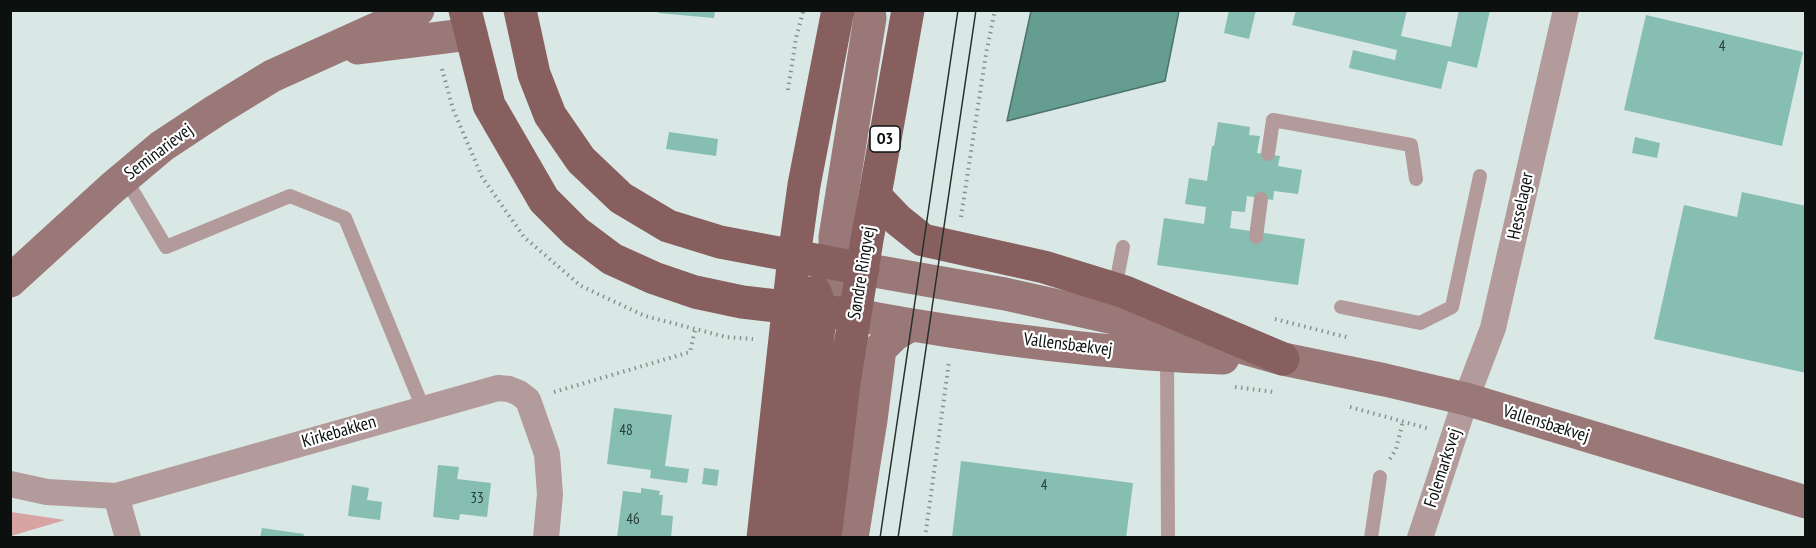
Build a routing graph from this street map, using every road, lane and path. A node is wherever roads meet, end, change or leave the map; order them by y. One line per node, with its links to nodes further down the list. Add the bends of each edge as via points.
1 (418, 10): 9 (street, Seminarievej)
2 (520, 10): 19 (main road, via 534,74 550,115 581,160 621,198 668,226 720,242)
3 (838, 10): 19 (main road)
4 (869, 10): 20 (street, via 835,237)
5 (908, 10): 14 (main road, Søndre Ringvej / O3)
6 (996, 10): 16 (path)
7 (1566, 10): 35 (street, Hesselager, via 1493,328)
8 (468, 22): 9 (street, Seminarievej); 22 (main road, via 489,105 544,200 576,232 612,259 654,278 716,298)
9 (327, 52): 12 (street, Seminarievej, via 272,76 224,105 162,146)
10 (1268, 154): 13 (lane, via 1273,120 1411,145)
11 (1480, 176): 23 (lane, via 1452,307 1420,323)
12 (125, 178): 21 (street, Seminarievej); 37 (lane, via 166,247 290,196 345,218)
13 (1416, 179)
14 (875, 196): 20 (main road, Søndre Ringvej / O3); 26 (main road, via 923,240 1044,267)
15 (1261, 199): 17 (lane)
16 (961, 221)
17 (1256, 237)
18 (1123, 247): 26 (lane)
19 (794, 257): 20 (main road); 22 (main road); 24 (main road, via 811,281)
20 (849, 266): 25 (main road, Søndre Ringvej / O3); 26 (street, Vallensbækvej, via 1005,294)
21 (10, 281)
22 (789, 307): 24 (main road); 44 (main road)
23 (1341, 307)
24 (821, 311): 25 (main road); 45 (main road)
25 (855, 315): 28 (street, Vallensbækvej); 46 (main road, Søndre Ringvej / O3)
26 (1109, 318): 28 (street, Vallensbækvej, via 969,334); 32 (street, Vallensbækvej); 33 (main road)
27 (1273, 319): 30 (path)
28 (911, 325): 47 (street, via 880,349)
29 (762, 340): 36 (path, via 695,330 690,351)
30 (1358, 340)
31 (950, 355): 48 (path)
32 (1167, 356): 33 (street, Vallensbækvej); 49 (lane)
33 (1283, 359): 34 (street, Vallensbækvej)
34 (1414, 386): 35 (street, Vallensbækvej); 38 (path, via 1396,449)
35 (1466, 399): 41 (street, Vallensbækvej); 51 (street, Folemarksvej)
36 (528, 400): 37 (street, Kirkebakken, via 498,387); 43 (street, via 547,454 550,494)
37 (423, 408): 40 (street, Kirkebakken)
38 (1380, 477): 50 (lane)
39 (10, 484): 40 (street, Kirkebakken, via 47,492)
40 (116, 496): 42 (street)
41 (1806, 502)
42 (128, 537)
43 (546, 537)
44 (763, 537)
45 (793, 537)
46 (825, 537)
47 (852, 537)
48 (926, 537)
49 (1167, 537)
50 (1371, 537)
51 (1420, 537)

